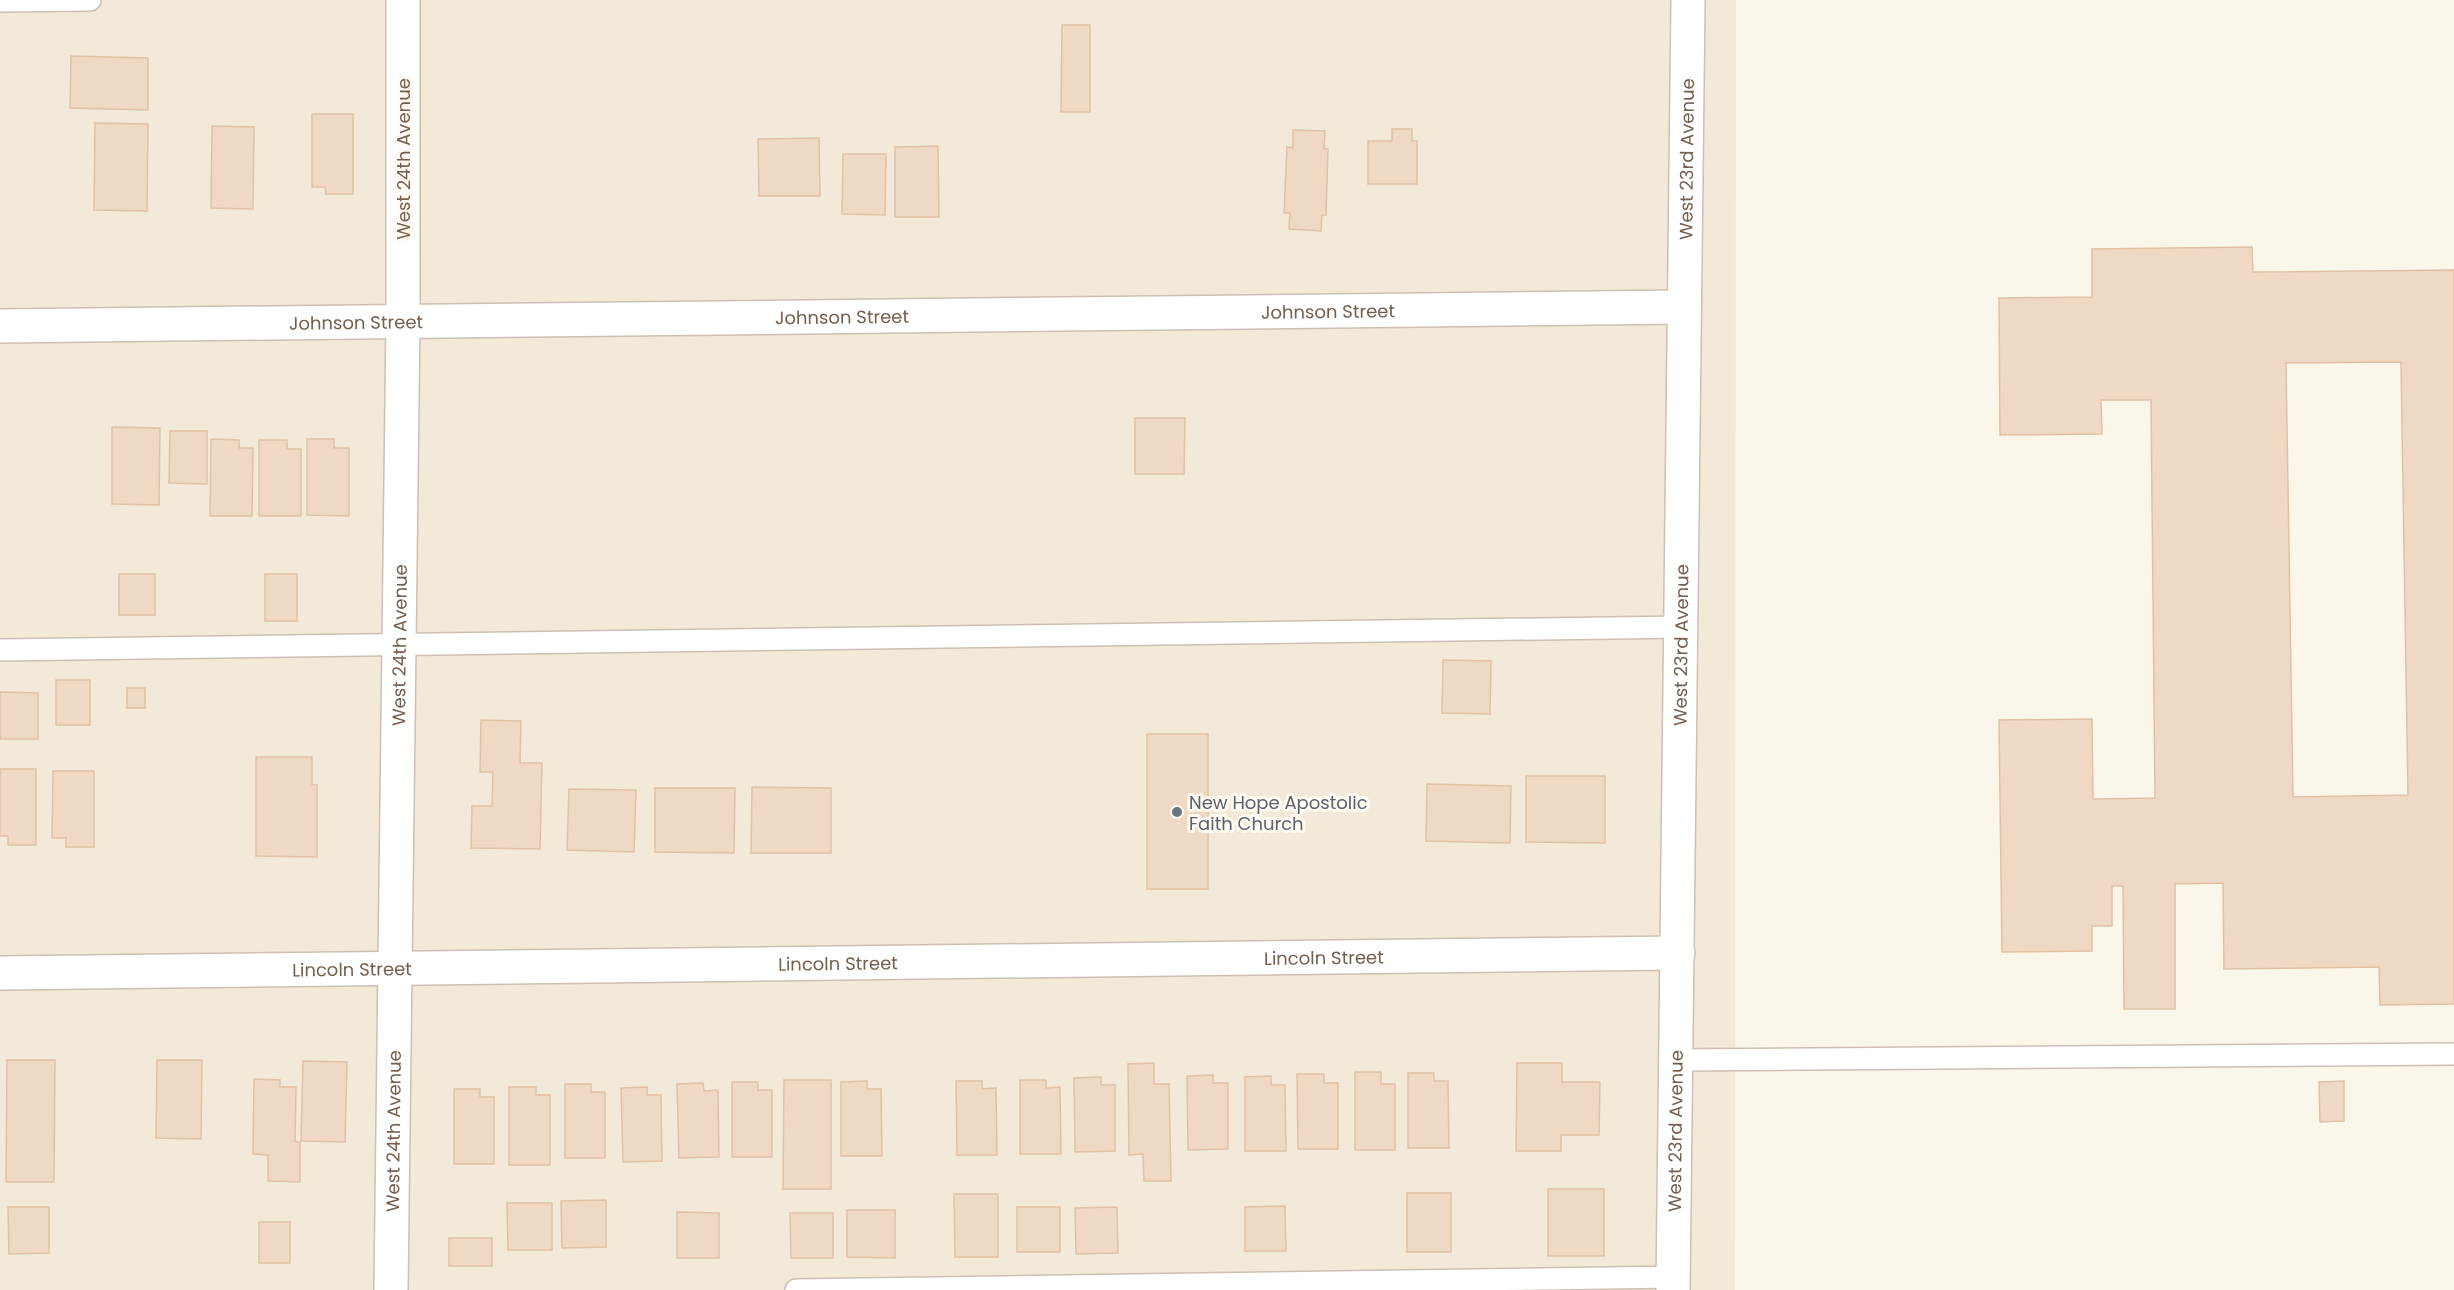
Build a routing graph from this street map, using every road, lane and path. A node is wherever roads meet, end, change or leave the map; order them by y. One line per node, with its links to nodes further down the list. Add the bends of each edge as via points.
1 (90, 0): 4 (lane)
2 (403, 0): 6 (street, West 24th Avenue)
3 (1688, 0): 5 (street, West 23rd Avenue)
4 (0, 1)
5 (1684, 307): 6 (street, Johnson Street); 8 (street, West 23rd Avenue)
6 (403, 320): 7 (street, Johnson Street); 9 (street, West 24th Avenue)
7 (0, 326)
8 (1681, 627): 9 (lane); 11 (street, West 23rd Avenue)
9 (398, 645): 10 (lane); 12 (street, West 24th Avenue)
10 (0, 650)
11 (1678, 953): 12 (street, Lincoln Street); 15 (street, West 23rd Avenue)
12 (395, 968): 13 (street, Lincoln Street); 17 (street, West 24th Avenue)
13 (0, 973)
14 (2454, 1054): 15 (lane)
15 (1676, 1060): 16 (street, West 23rd Avenue)
16 (1673, 1284): 18 (lane)
17 (391, 1290)
18 (796, 1290)

